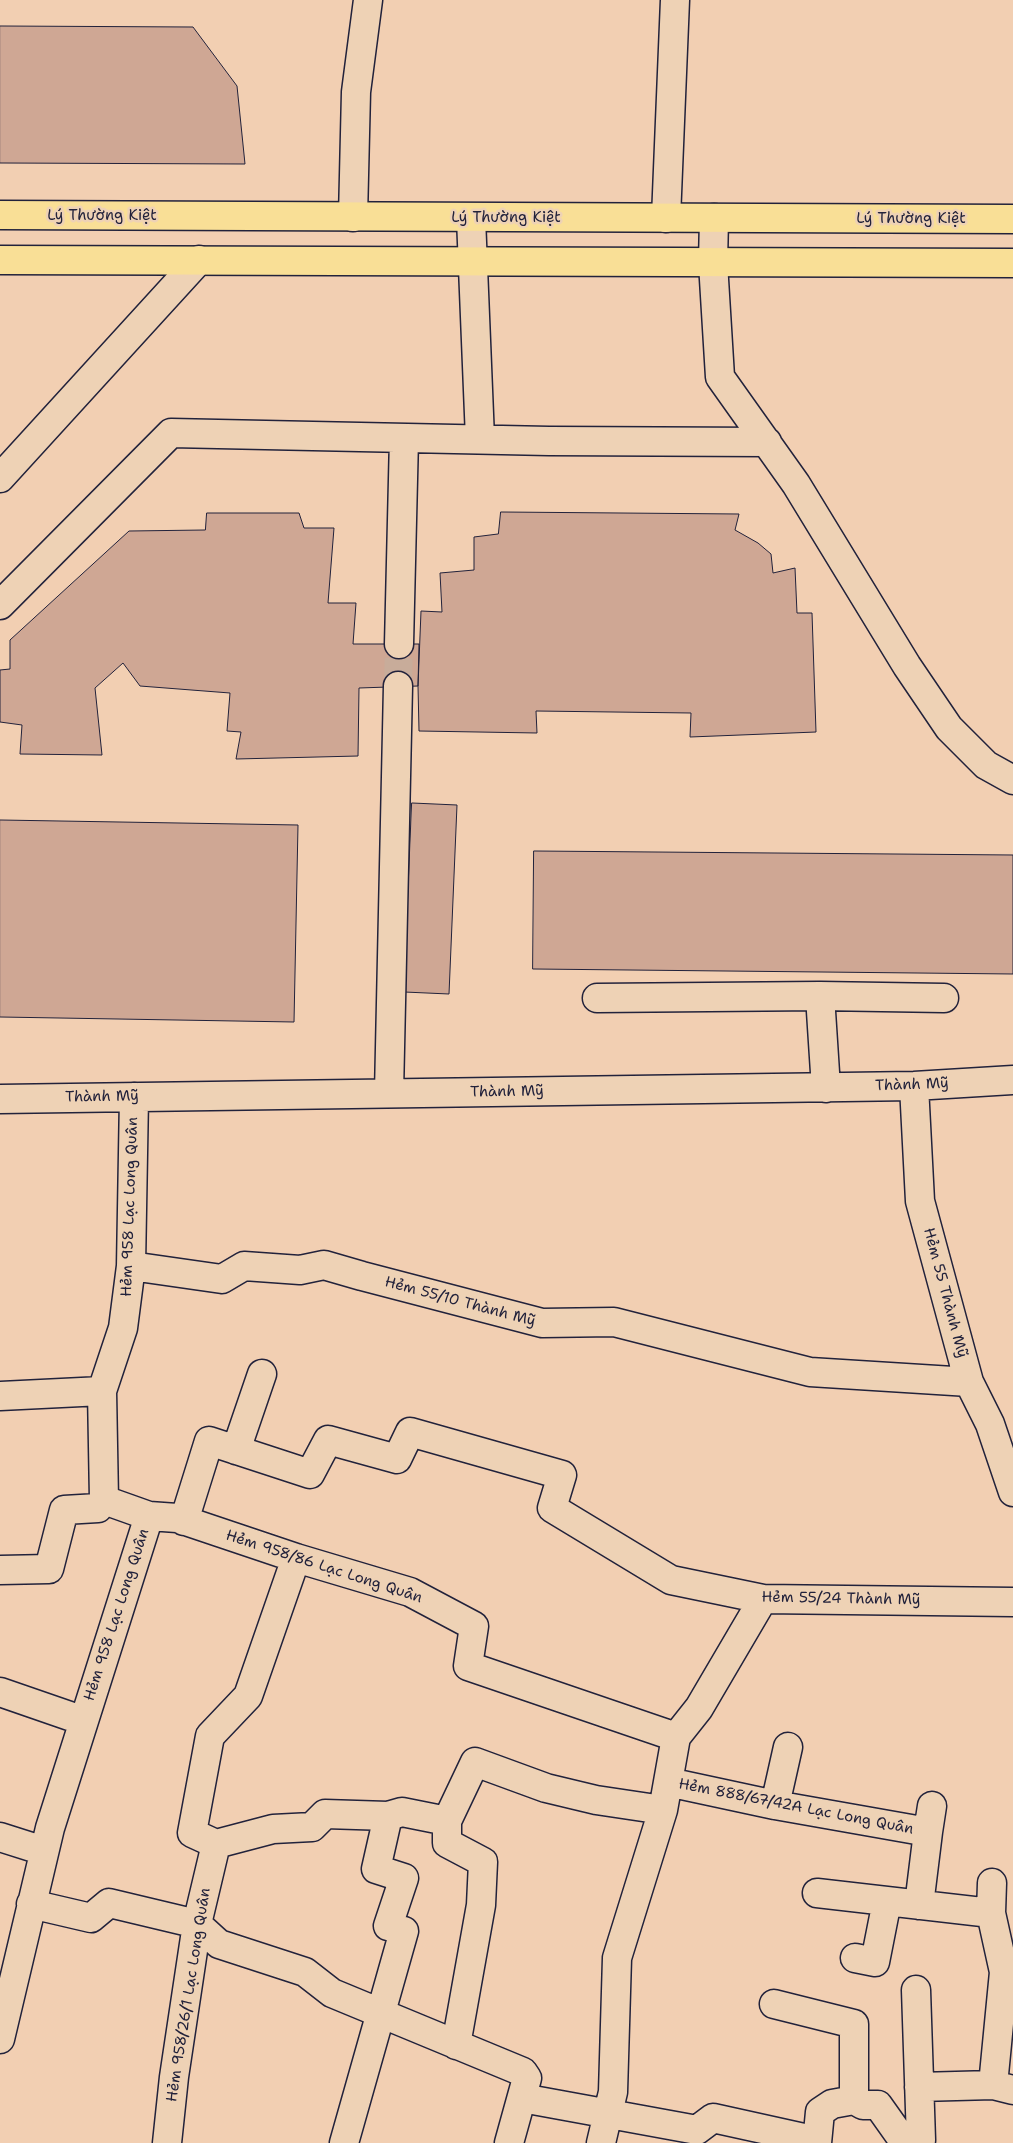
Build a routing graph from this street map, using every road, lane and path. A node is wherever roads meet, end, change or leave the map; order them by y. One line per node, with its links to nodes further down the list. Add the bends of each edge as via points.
1 (368, 0): 4 (street, via 356,92)
2 (675, 0): 6 (street)
3 (0, 215): 4 (main road, Lý Thường Kiệt)
4 (353, 217): 5 (main road, Lý Thường Kiệt)
5 (471, 218): 6 (main road, Lý Thường Kiệt); 11 (street)
6 (666, 218): 7 (main road, Lý Thường Kiệt)
7 (714, 218): 8 (main road, Lý Thường Kiệt); 12 (street)
8 (1013, 219)
9 (0, 260): 10 (main road)
10 (199, 260): 11 (main road); 17 (street)
11 (473, 262): 12 (main road); 15 (street)
12 (713, 263): 13 (main road); 16 (street, via 720,376)
13 (1013, 263)
14 (404, 438): 15 (street); 18 (street, via 170,433); 19 (street)
15 (480, 439): 16 (street)
16 (766, 442): 21 (street, via 796,484 907,666 949,728 986,765)
17 (0, 478)
18 (0, 605)
19 (399, 644)
20 (398, 686): 28 (street)
21 (1013, 780)
22 (820, 996): 23 (street); 24 (street); 27 (street)
23 (597, 998)
24 (944, 998)
25 (1013, 1080): 26 (street, Thành Mỹ)
26 (914, 1086): 27 (street, Thành Mỹ); 33 (street, Hẻm 55 Thành Mỹ, via 920,1200)
27 (826, 1088): 28 (street, Thành Mỹ)
28 (389, 1093): 29 (street, Thành Mỹ)
29 (134, 1097): 30 (street, Thành Mỹ); 31 (street, Hẻm 958 Lạc Long Quân)
30 (0, 1099)
31 (131, 1266): 33 (street, Hẻm 55/10 Thành Mỹ, via 222,1279 244,1266 300,1270 324,1264 542,1323 614,1322 810,1372); 34 (street, Hẻm 958 Lạc Long Quân, via 123,1328)
32 (262, 1374): 37 (street)
33 (970, 1382): 36 (street, Hẻm 55 Thành Mỹ)
34 (102, 1391): 35 (street); 39 (street, Hẻm 958 Lạc Long Quân)
35 (0, 1396)
36 (1002, 1424): 38 (street, Hẻm 55 Thành Mỹ)
37 (236, 1450): 41 (street, Hẻm 55/24 Thành Mỹ, via 209,1441); 44 (street, Hẻm 55/24 Thành Mỹ, via 310,1474 328,1440 397,1460 410,1432 562,1475 552,1508 671,1580)
38 (1013, 1492)
39 (104, 1500): 40 (street, Hẻm 958 Lạc Long Quân); 43 (street, via 98,1508 64,1510 49,1569)
40 (149, 1516): 41 (street, Hẻm 958/86 Lạc Long Quân); 47 (street, Hẻm 958 Lạc Long Quân)
41 (184, 1521): 42 (street, Hẻm 958/86 Lạc Long Quân)
42 (296, 1558): 48 (street, Hẻm 958/86 Lạc Long Quân, via 410,1592 474,1626 468,1666); 56 (street, via 248,1696 210,1736 192,1832)
43 (0, 1570)
44 (763, 1599): 45 (street, Hẻm 55/24 Thành Mỹ); 48 (street, via 699,1708)
45 (1013, 1602)
46 (0, 1692): 47 (street)
47 (84, 1721): 57 (street, Hẻm 958 Lạc Long Quân)
48 (676, 1737): 50 (street)
49 (788, 1746): 51 (street)
50 (668, 1782): 51 (street, Hẻm 888/67/42A Lạc Long Quân); 52 (street)
51 (776, 1805): 62 (street, Hẻm 888/67/42A Lạc Long Quân, via 930,1819)
52 (663, 1810): 54 (street, via 596,1800 546,1788 476,1762); 75 (street, via 617,1958 613,2092)
53 (388, 1816): 54 (street, via 402,1812); 56 (street, via 325,1814 312,1827 273,1829); 68 (street, via 376,1869 404,1878 388,1926 404,1930)
54 (447, 1821): 70 (street, via 447,1843 483,1862 481,1904)
55 (0, 1837): 57 (street)
56 (216, 1844): 64 (street, Hẻm 958/26/1 Lạc Long Quân)
57 (44, 1851): 61 (street, Hẻm 958 Lạc Long Quân)
58 (992, 1883): 63 (street)
59 (816, 1893): 60 (street)
60 (887, 1901): 62 (street); 65 (street, via 875,1962)
61 (31, 1904): 64 (street, via 91,1918 110,1903); 69 (street, Hẻm 958 Lạc Long Quân)
62 (919, 1905): 63 (street)
63 (991, 1913): 72 (street, via 1004,1972)
64 (197, 1924): 68 (street, via 220,1944 305,1972 332,1993); 77 (street, Hẻm 958/26/1 Lạc Long Quân)
65 (855, 1958)
66 (916, 1990): 71 (street)
67 (774, 2004): 74 (street, via 854,2024)
68 (381, 2014): 70 (street); 78 (street)
69 (0, 2039)
70 (456, 2045): 73 (street, via 523,2072 527,2078)
71 (919, 2087): 72 (street); 82 (street, via 921,2140)
72 (1003, 2088)
73 (522, 2098): 75 (street); 79 (street)
74 (854, 2100): 76 (street, via 832,2104 820,2112); 81 (street, via 863,2105 878,2105)
75 (608, 2115): 76 (street, via 697,2130 712,2118); 80 (street)
76 (817, 2142)
77 (167, 2143)
78 (344, 2143)
79 (509, 2143)
80 (600, 2143)
81 (905, 2143)
82 (917, 2143)

